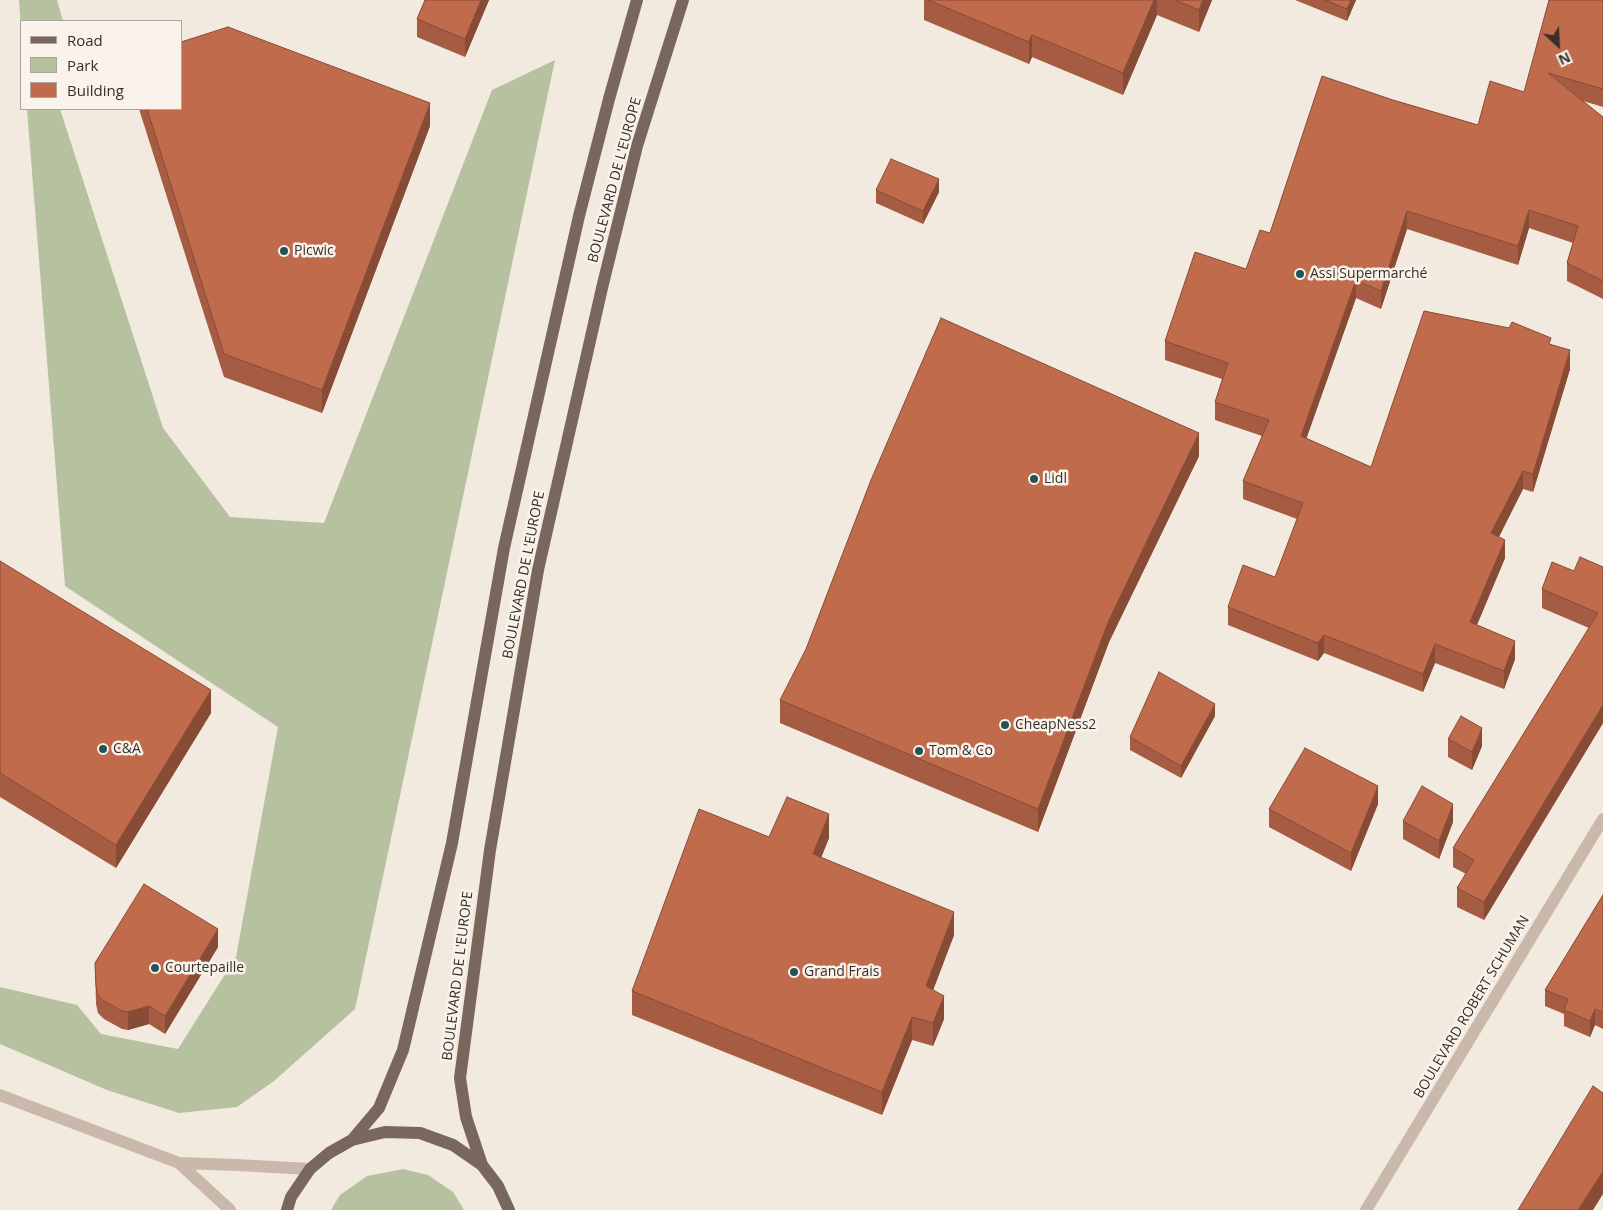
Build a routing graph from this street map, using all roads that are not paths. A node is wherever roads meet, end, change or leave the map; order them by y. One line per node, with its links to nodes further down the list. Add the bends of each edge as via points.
1 (637, 0): 5 (main road, BOULEVARD DE L'EUROPE, via 579,216 504,548 452,843 403,1050 379,1108)
2 (682, 0): 7 (main road, BOULEVARD DE L'EUROPE, via 637,146 540,560 490,850 460,1078 466,1117)
3 (1603, 819): 12 (street, BOULEVARD ROBERT SCHUMAN)
4 (0, 1095): 6 (street)
5 (352, 1140): 7 (main road, via 385,1132 420,1133 453,1145); 8 (main road, via 329,1152)
6 (179, 1164): 8 (street); 9 (street)
7 (482, 1165): 11 (main road, via 498,1186)
8 (310, 1169): 10 (main road)
9 (230, 1210)
10 (287, 1210)
11 (509, 1210)
12 (1366, 1210)

